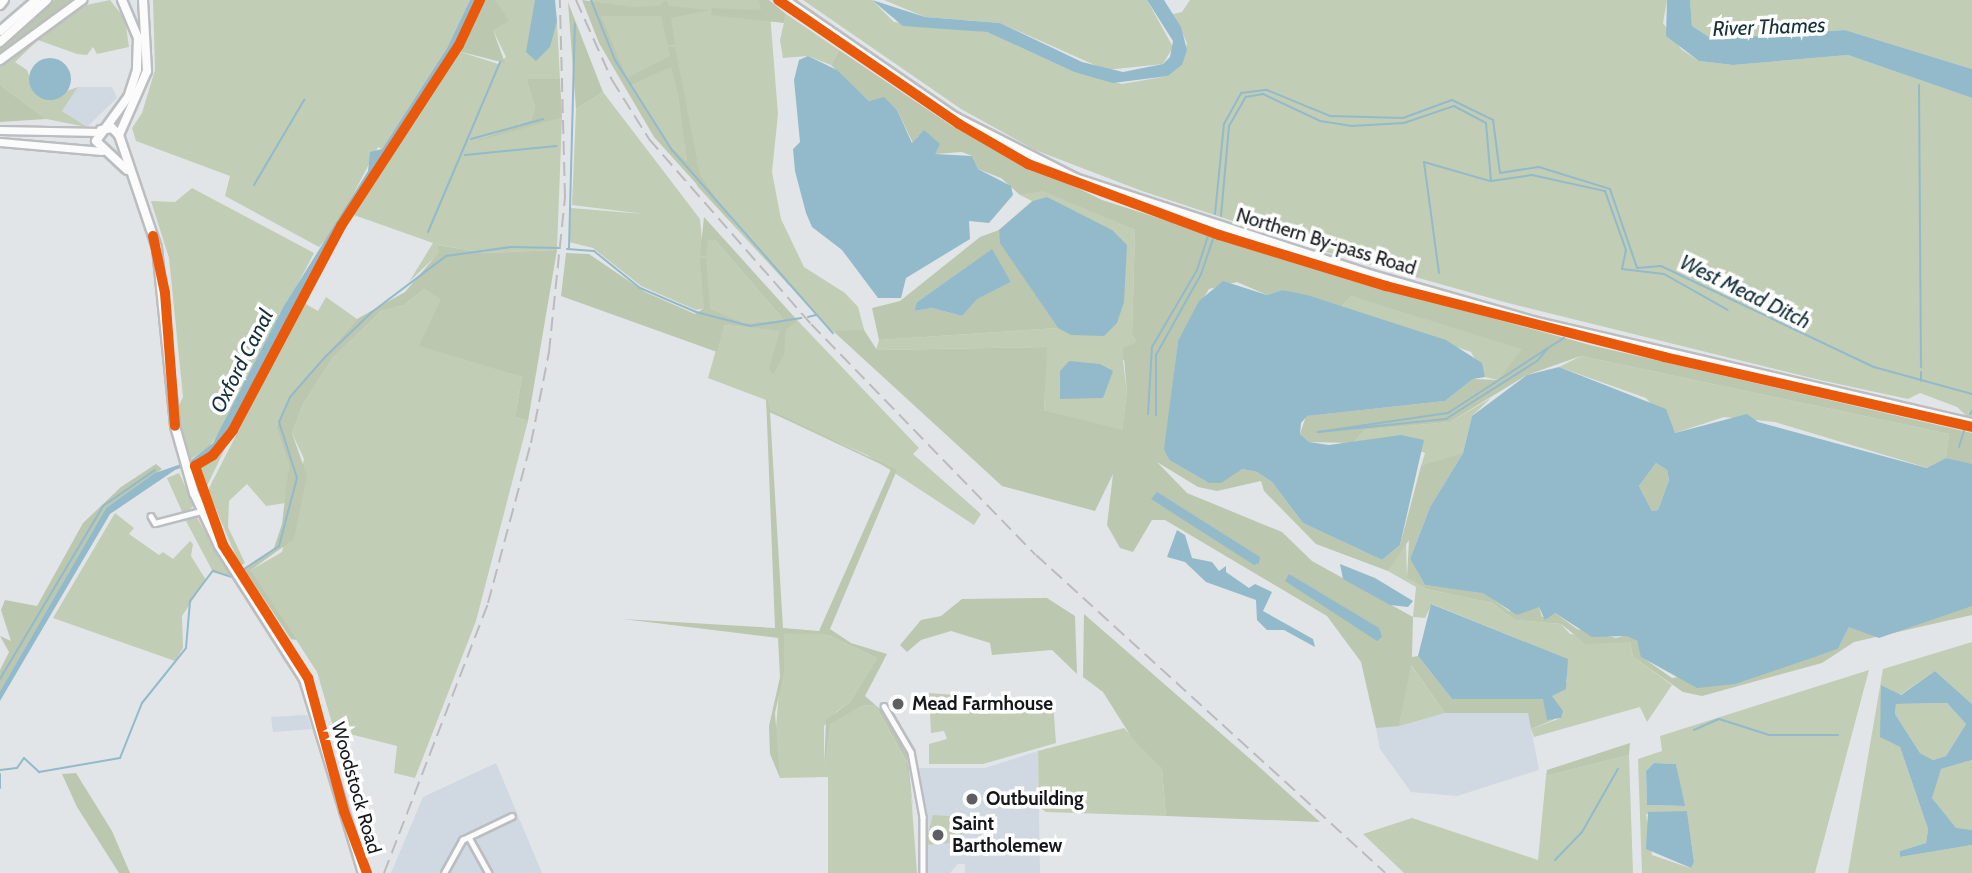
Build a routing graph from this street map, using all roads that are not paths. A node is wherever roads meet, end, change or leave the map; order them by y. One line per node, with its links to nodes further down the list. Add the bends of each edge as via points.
1 (4, 0): 8 (highway)
2 (36, 0): 9 (highway)
3 (47, 0): 10 (highway)
4 (82, 0): 11 (highway)
5 (122, 0): 13 (highway, via 138,38 137,70 128,97)
6 (785, 0): 18 (highway, Northern By-pass Road, via 955,117 1075,178 1372,275 1533,321)
7 (144, 2): 14 (highway, via 147,71)
8 (0, 5)
9 (0, 31)
10 (0, 42)
11 (0, 60)
12 (0, 130): 13 (main road)
13 (100, 131): 14 (highway, via 112,128); 16 (highway, via 96,144)
14 (120, 137): 16 (highway); 17 (highway)
15 (0, 142): 16 (main road)
16 (105, 152): 17 (highway)
17 (131, 175): 19 (highway, Woodstock Road, via 160,263 182,459)
18 (1972, 423)
19 (201, 511): 20 (street, via 155,523); 24 (highway, Woodstock Road, via 304,679)
20 (151, 516)
21 (884, 706): 27 (street, via 911,752 922,811)
22 (512, 816): 23 (street, via 477,830)
23 (470, 839): 25 (street, via 462,840); 26 (street)
24 (363, 873)
25 (444, 873)
26 (489, 873)
27 (923, 873)

